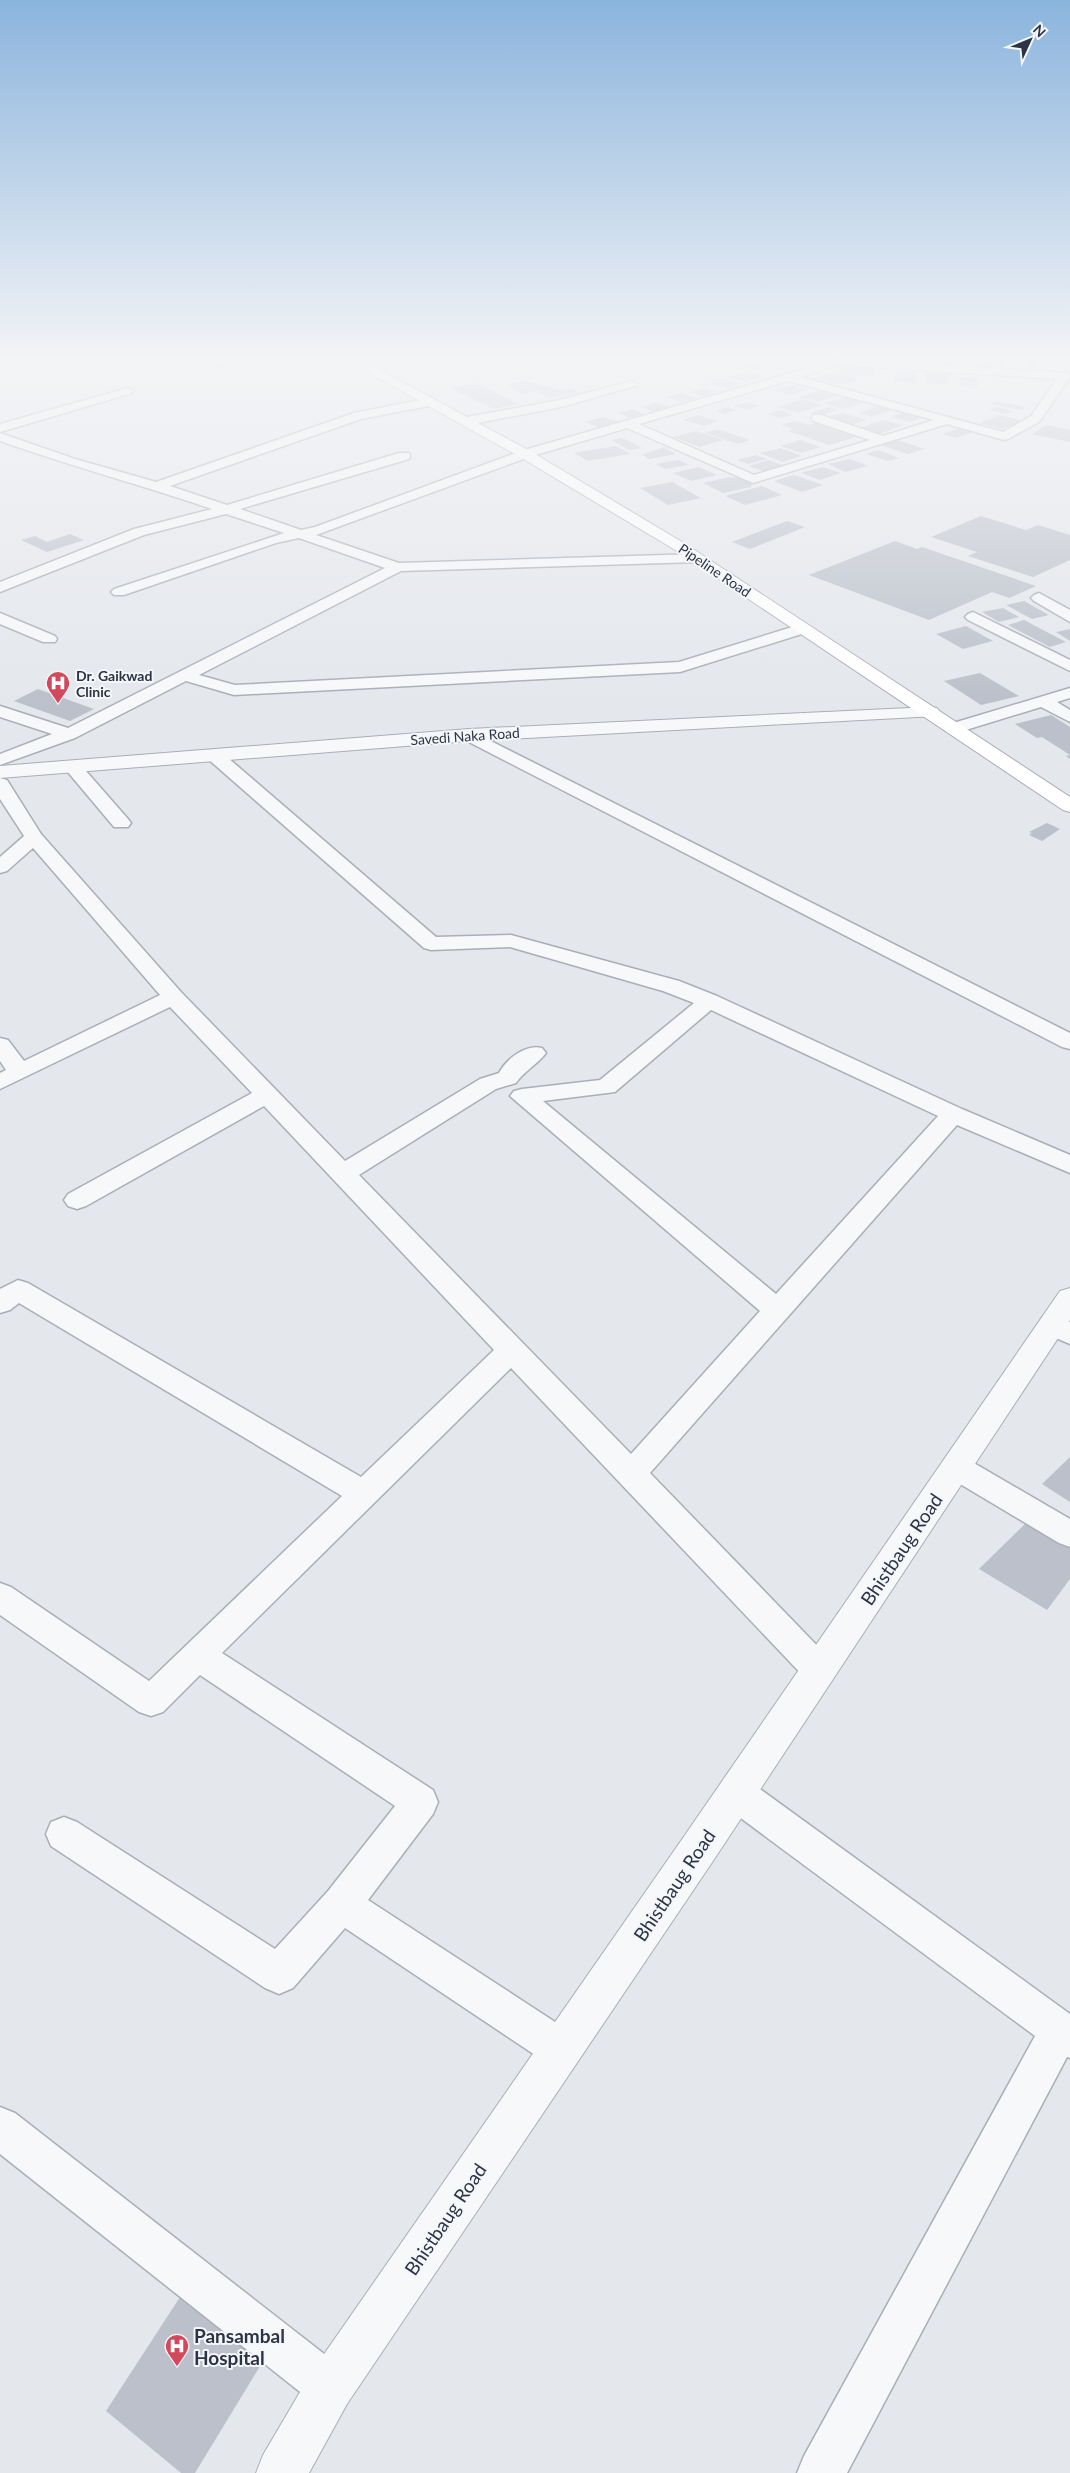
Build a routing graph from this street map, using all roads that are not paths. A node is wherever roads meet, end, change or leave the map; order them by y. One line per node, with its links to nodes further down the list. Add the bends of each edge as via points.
1 (104, 471): 8 (street)
2 (199, 471): 8 (street)
3 (353, 471): 9 (street)
4 (478, 471): 10 (street, via 319,530)
5 (554, 471): 11 (main road, Pipeline Road)
6 (736, 471): 7 (street, via 753,479)
7 (778, 471)
8 (157, 486): 9 (street)
9 (224, 510): 10 (street); 13 (street, via 139,532)
10 (298, 534): 12 (street); 14 (street)
11 (698, 558): 12 (street); 20 (main road, Pipeline Road)
12 (398, 567): 24 (street)
13 (0, 587)
14 (119, 592)
15 (1039, 598): 16 (street)
16 (1070, 616)
17 (973, 617): 23 (street)
18 (0, 618): 19 (street)
19 (21, 627): 21 (street); 22 (street)
20 (802, 629): 24 (street, via 680,667 234,690); 28 (main road, Pipeline Road)
21 (0, 638)
22 (48, 639)
23 (1070, 666)
24 (185, 676): 31 (street)
25 (1070, 693): 26 (street)
26 (1042, 701): 29 (street); 30 (street)
27 (0, 711): 31 (street)
28 (931, 712): 30 (main road, Pipeline Road); 32 (street, Savedi Naka Road)
29 (1070, 717)
30 (956, 728): 38 (main road, Pipeline Road)
31 (69, 734): 34 (street)
32 (469, 735): 33 (street, Savedi Naka Road); 44 (street)
33 (214, 755): 35 (street, Savedi Naka Road); 43 (street, via 431,944 511,941 671,986)
34 (0, 760)
35 (73, 766): 36 (street, Savedi Naka Road); 39 (street)
36 (0, 772)
37 (0, 784): 40 (street)
38 (1070, 806)
39 (121, 823)
40 (34, 837): 41 (street); 42 (street)
41 (0, 867)
42 (173, 997): 47 (street); 49 (street)
43 (709, 1001): 48 (street, via 607,1087); 50 (street)
44 (1070, 1042)
45 (0, 1045): 47 (street)
46 (534, 1053): 48 (street, via 512,1070)
47 (10, 1077)
48 (515, 1087): 52 (street, via 488,1084); 55 (street)
49 (267, 1095): 52 (street); 53 (street)
50 (953, 1114): 51 (street); 55 (street)
51 (1070, 1165)
52 (343, 1174): 57 (street)
53 (77, 1200)
54 (0, 1303): 60 (street, via 18,1290)
55 (777, 1310): 59 (street)
56 (1064, 1319): 58 (street, Bhistbaug Road)
57 (512, 1350): 59 (street); 60 (street)
58 (956, 1467): 61 (street); 64 (street, Bhistbaug Road)
59 (631, 1474): 64 (street)
60 (364, 1494): 63 (street)
61 (1070, 1534)
62 (0, 1597): 63 (street, via 151,1701)
63 (197, 1655): 67 (street, via 420,1802)
64 (819, 1670): 65 (street, Bhistbaug Road)
65 (736, 1793): 68 (street); 69 (street, Bhistbaug Road)
66 (64, 1834): 67 (street, via 278,1974)
67 (341, 1904): 69 (street)
68 (1065, 2034): 73 (street)
69 (561, 2050): 71 (street, Bhistbaug Road)
70 (0, 2128): 71 (street)
71 (330, 2387): 72 (street, Bhistbaug Road)
72 (281, 2473)
73 (821, 2473)

